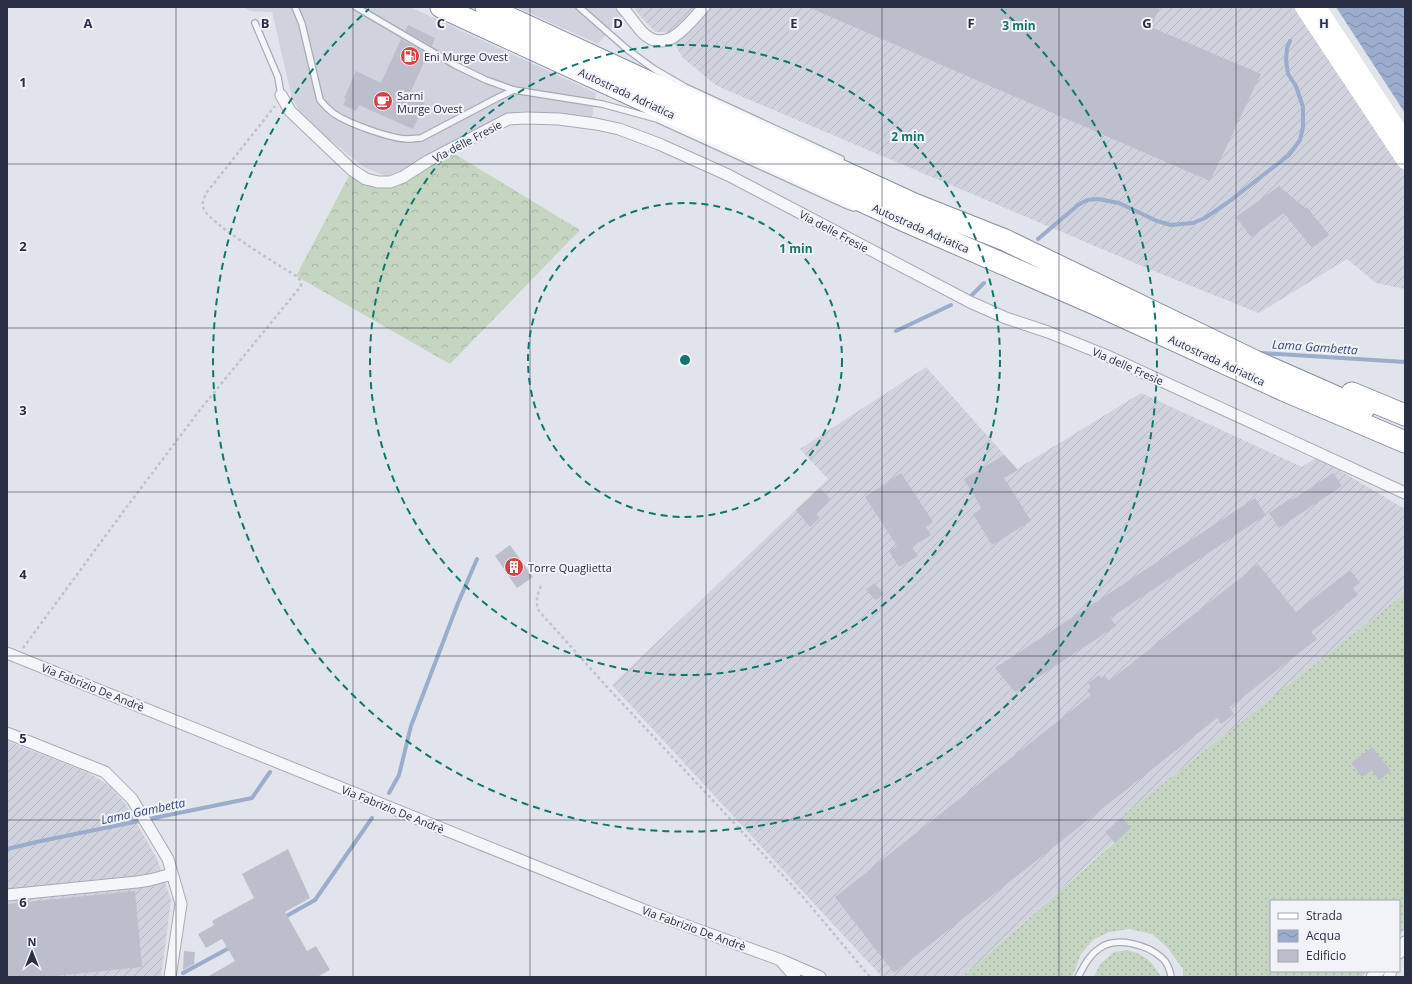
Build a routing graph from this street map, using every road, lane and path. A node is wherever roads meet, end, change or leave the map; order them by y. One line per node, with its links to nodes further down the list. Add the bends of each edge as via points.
1 (294, 7): 11 (lane, via 302,24 320,100 334,114 356,124 392,136 421,138)
2 (356, 7): 11 (lane, via 455,65)
3 (441, 7): 19 (highway, Autostrada Adriatica)
4 (486, 7): 19 (highway, Autostrada Adriatica)
5 (622, 7): 6 (street, via 642,33 652,40 659,41 674,38)
6 (704, 7)
7 (1303, 7): 14 (main road)
8 (1318, 7): 13 (main road)
9 (581, 8): 15 (lane, via 628,50 685,87)
10 (255, 23): 12 (lane, via 278,77)
11 (514, 90): 17 (lane, via 602,104 657,119 848,206)
12 (281, 95): 26 (street, Via delle Fresie, via 290,111 352,170 366,179 378,182 390,182 403,177 508,119 559,119 619,129 728,175 970,302 1105,355); 28 (path, via 274,108 207,192 203,199 203,209 231,234 296,276 301,286 199,411)
13 (1405, 140)
14 (1405, 161)
15 (847, 162)
16 (885, 183): 19 (lane)
17 (863, 210)
18 (870, 212): 19 (lane)
19 (910, 213): 20 (highway, Autostrada Adriatica, via 1005,240 1229,349); 21 (highway, Autostrada Adriatica, via 1097,305)
20 (1256, 358): 22 (highway, via 1283,363); 23 (highway, Autostrada Adriatica)
21 (1283, 390): 24 (highway, Autostrada Adriatica); 25 (highway)
22 (1405, 415)
23 (1405, 427)
24 (1405, 442)
25 (1405, 458)
26 (1405, 493)
27 (541, 586): 39 (path, via 537,596 539,610 608,688 804,897)
28 (12, 655): 34 (street, Via Fabrizio De Andrè, via 650,912)
29 (7, 733): 30 (street, via 105,772 132,799 168,859)
30 (172, 874): 31 (street, via 137,882); 36 (street, via 181,904)
31 (7, 895)
32 (1405, 942): 33 (street)
33 (1400, 951)
34 (780, 960): 37 (street); 38 (street, Via Fabrizio De Andrè)
35 (1082, 974): 40 (lane); 41 (lane, via 1096,950 1117,942 1140,944 1163,958 1170,968)
36 (170, 977)
37 (795, 977)
38 (820, 977)
39 (870, 977)
40 (1078, 977)
41 (1171, 977)

